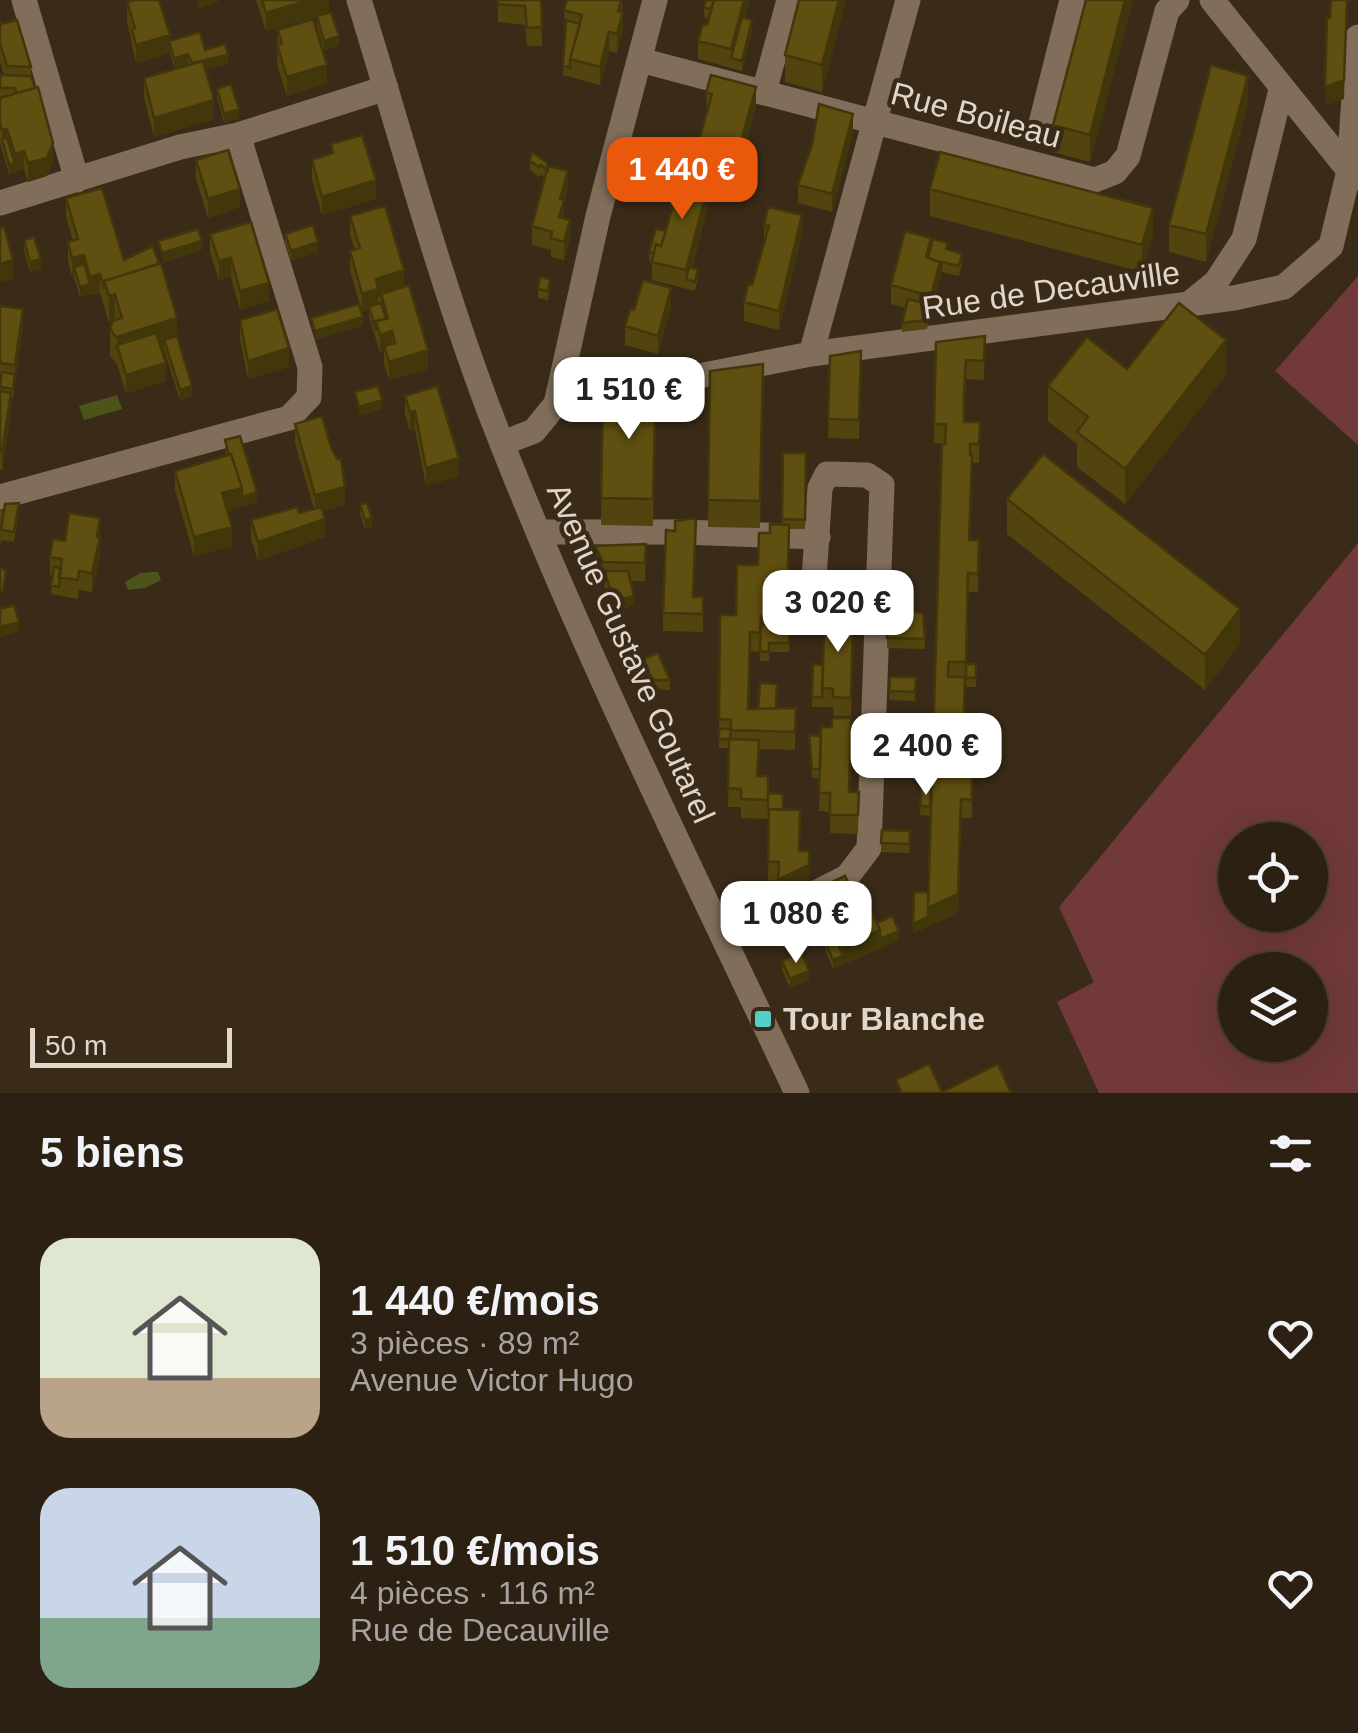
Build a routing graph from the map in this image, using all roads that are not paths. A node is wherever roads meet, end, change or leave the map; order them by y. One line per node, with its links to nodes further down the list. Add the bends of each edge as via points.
1 (24, 0): 18 (street)
2 (359, 0): 11 (street, Avenue Gustave Goutarel)
3 (655, 0): 10 (street)
4 (789, 0): 13 (street)
5 (908, 0): 14 (street)
6 (1072, 0): 15 (street)
7 (1177, 0): 14 (street, Rue Boileau, via 1166,11 1128,156 1115,172 1095,180)
8 (1212, 0): 12 (street)
9 (1358, 37): 17 (street, Rue de Decauville)
10 (640, 60): 13 (street, Rue Boileau); 22 (street)
11 (386, 88): 16 (street); 23 (street, Avenue Gustave Goutarel)
12 (1281, 90): 17 (street); 20 (street, via 1244,239 1216,282)
13 (764, 92): 14 (street, Rue Boileau)
14 (875, 122): 21 (street)
15 (1040, 127)
16 (238, 134): 18 (street); 24 (street, via 310,367 310,397 290,418)
17 (1354, 176): 20 (street, Rue de Decauville, via 1331,246 1284,287)
18 (78, 180): 19 (street)
19 (0, 203)
20 (1188, 304): 21 (street, Rue de Decauville)
21 (811, 354): 22 (street, Rue de Decauville)
22 (556, 404): 23 (street, via 534,431)
23 (503, 443): 25 (street, Avenue Gustave Goutarel)
24 (0, 498)
25 (538, 532): 26 (street); 28 (street, Avenue Gustave Goutarel)
26 (818, 537): 27 (street, via 813,595 821,608); 27 (street, via 827,474 866,475 882,484)
27 (878, 614): 28 (street, via 868,848 846,876)
28 (726, 939): 29 (street, Avenue Gustave Goutarel)
29 (798, 1093)

